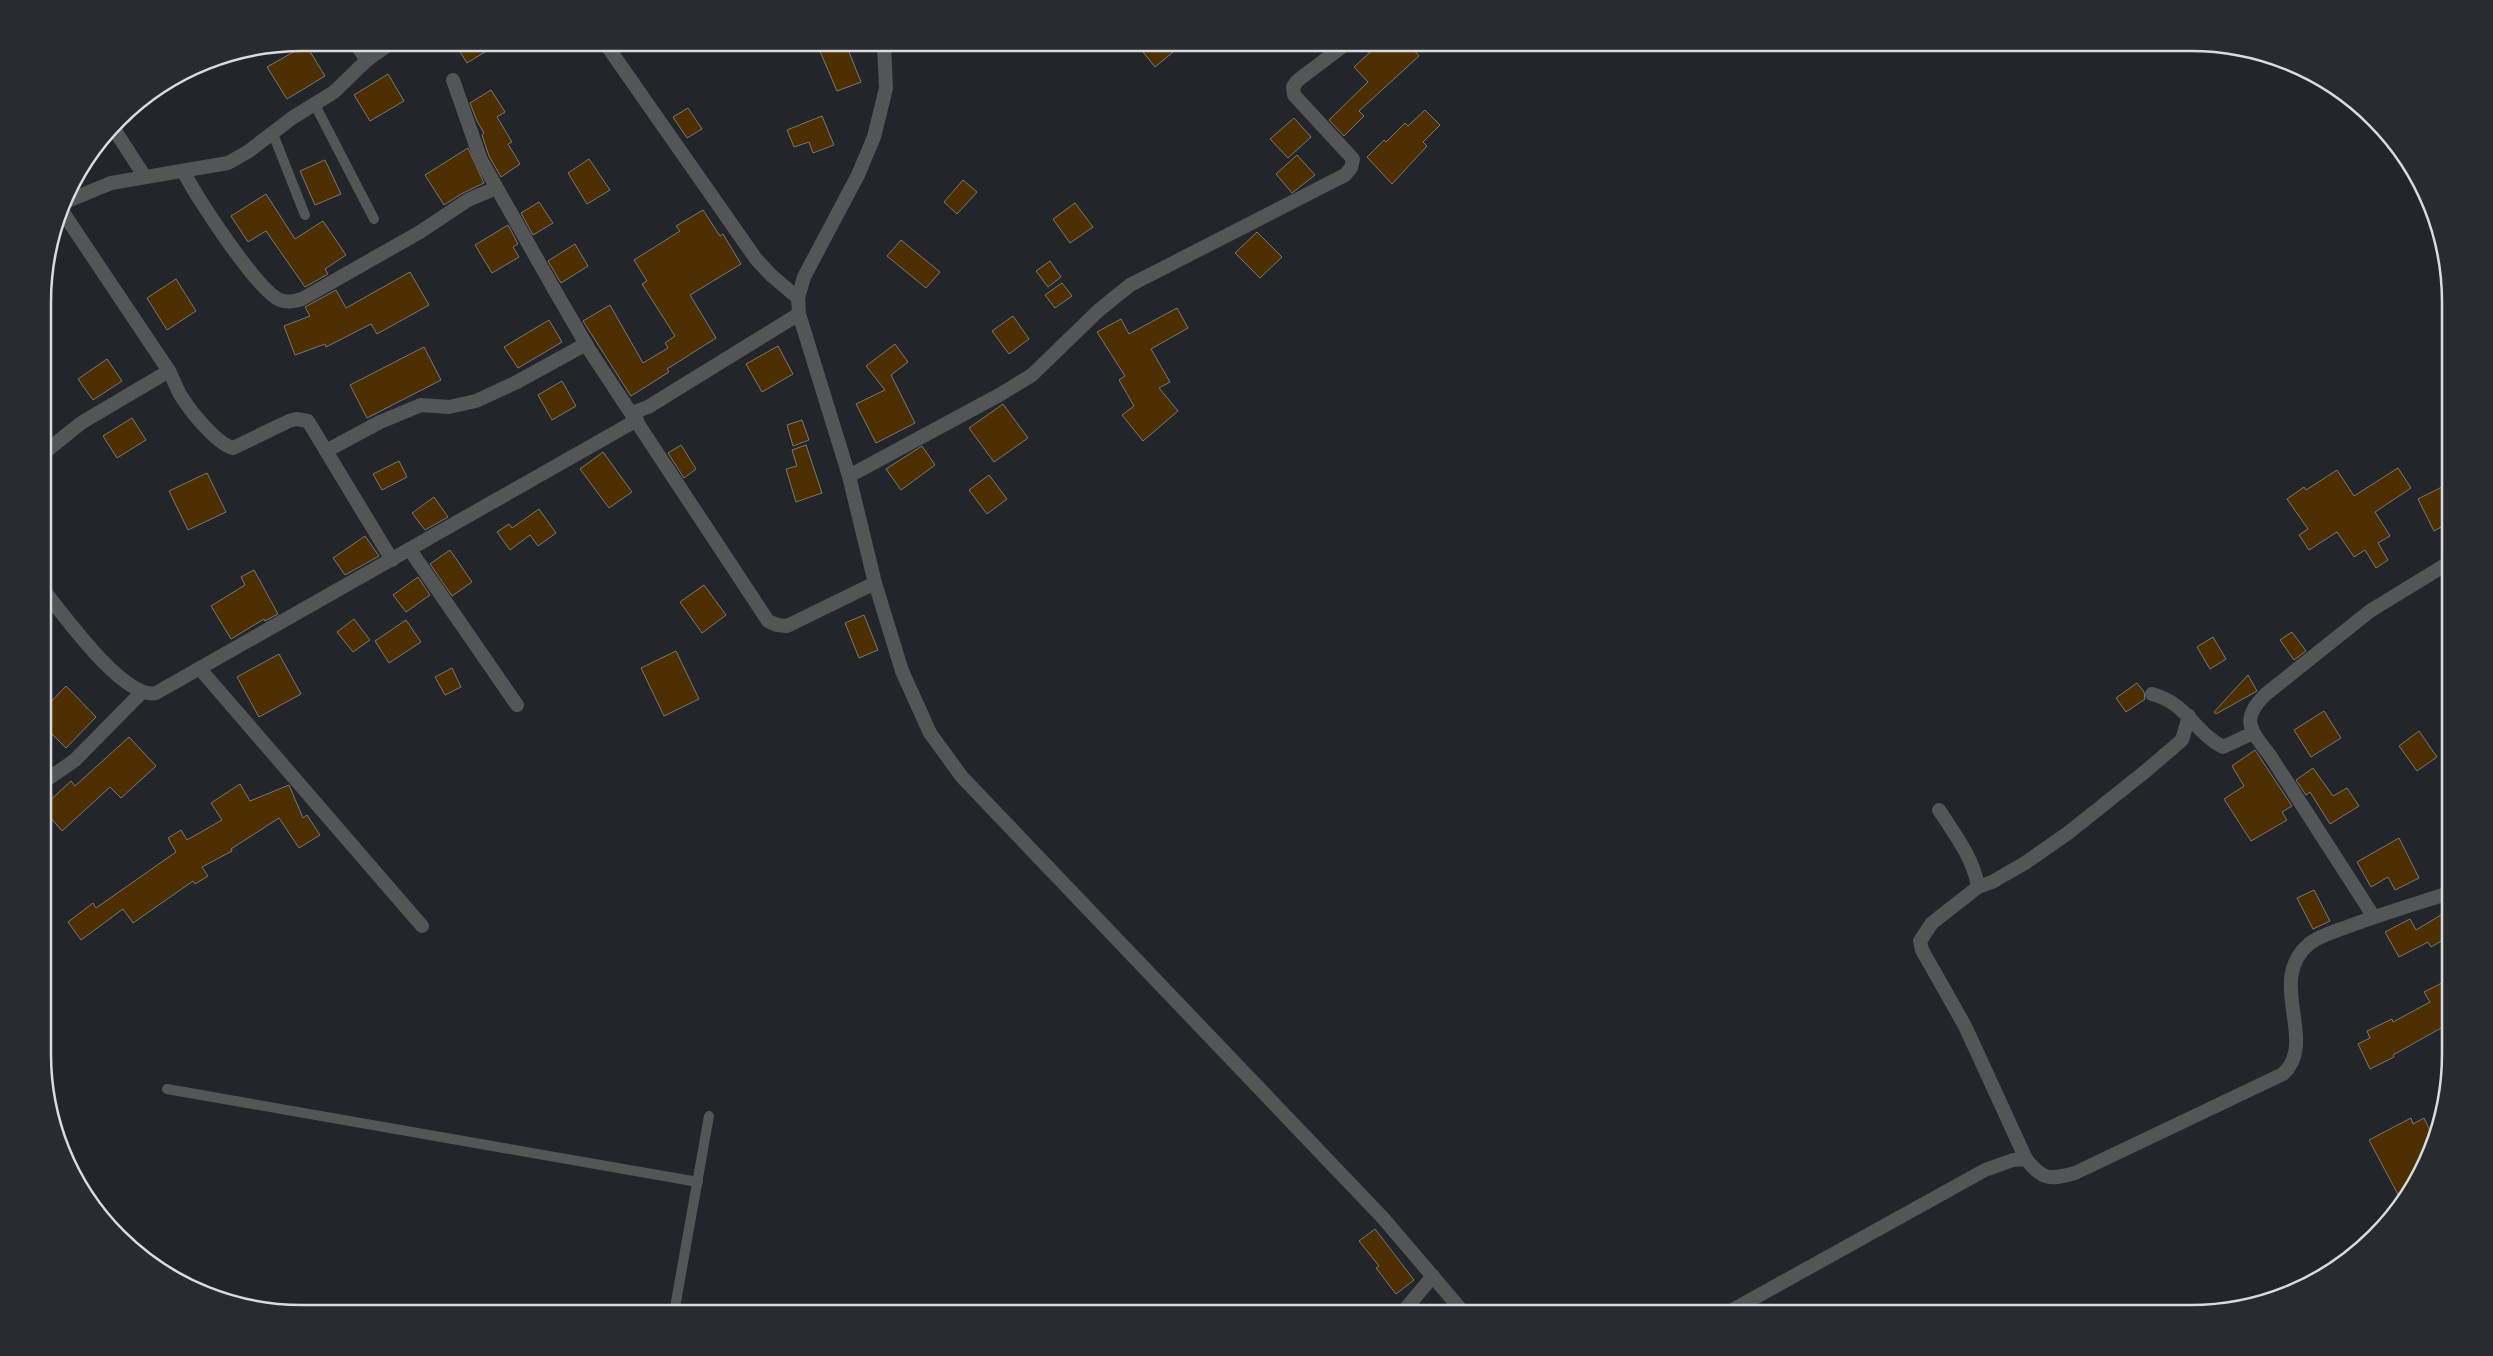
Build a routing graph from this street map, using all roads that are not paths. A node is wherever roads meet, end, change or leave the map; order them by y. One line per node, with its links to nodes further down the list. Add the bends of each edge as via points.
1 (361, 51): 6 (street)
2 (378, 51): 6 (street)
3 (611, 51): 18 (street, via 756,259)
4 (884, 51): 18 (street, via 886,88 874,137 804,277)
5 (1336, 51): 25 (street, via 1293,87 1294,95 1353,159 1345,175 1130,285 1032,375)
6 (367, 60): 8 (street, via 334,92)
7 (453, 80): 13 (street, via 481,160)
8 (315, 105): 10 (street); 17 (lane)
9 (117, 133): 12 (street)
10 (272, 134): 11 (street, via 228,163); 15 (lane)
11 (184, 172): 12 (street); 13 (street, via 208,212 262,287 281,300 291,302 302,299 420,232 468,200)
12 (145, 177): 14 (street, via 111,183)
13 (496, 188): 20 (street)
14 (74, 198)
15 (305, 215)
16 (66, 217): 21 (street)
17 (374, 219)
18 (798, 298): 19 (street)
19 (799, 314): 22 (street); 25 (street)
20 (586, 344): 22 (street); 24 (street, via 476,401 449,407 421,405 380,422)
21 (169, 370): 23 (street, via 81,423); 24 (street, via 183,400 223,444 233,448 289,421 303,419 312,424)
22 (635, 417): 26 (street); 29 (street, via 768,620 787,626)
23 (51, 447)
24 (326, 451): 27 (street)
25 (849, 476): 29 (street)
26 (410, 550): 27 (street); 34 (street)
27 (392, 560): 31 (street)
28 (2442, 567): 36 (street, via 2370,611 2266,694 2252,708)
29 (875, 583): 47 (street, via 902,671 930,733 962,777 1383,1218)
30 (51, 599): 32 (street, via 100,658)
31 (200, 668): 32 (street, via 156,693); 42 (street)
32 (142, 692): 37 (street, via 75,760)
33 (2152, 694): 35 (street, via 2176,704)
34 (517, 705)
35 (2189, 716): 36 (street, via 2223,747); 39 (street, via 2182,740 2147,770 2025,863)
36 (2253, 733): 41 (street, via 2272,757)
37 (51, 777)
38 (1939, 810): 39 (street, via 1960,843 1975,873)
39 (1978, 887): 45 (street, via 1928,927 1920,940 1922,950 1965,1026)
40 (2442, 895): 41 (street)
41 (2374, 917): 45 (street, via 2311,942 2294,963 2290,978 2296,1053 2292,1066 2283,1074 2075,1173 2051,1178 2036,1172)
42 (422, 926)
43 (167, 1089): 46 (lane)
44 (709, 1116): 46 (lane)
45 (2026, 1159): 51 (street, via 2012,1160 1984,1170)
46 (698, 1182): 48 (lane)
47 (1432, 1276): 49 (street); 50 (street)
48 (675, 1305)
49 (1408, 1305)
50 (1457, 1305)
51 (1741, 1305)

